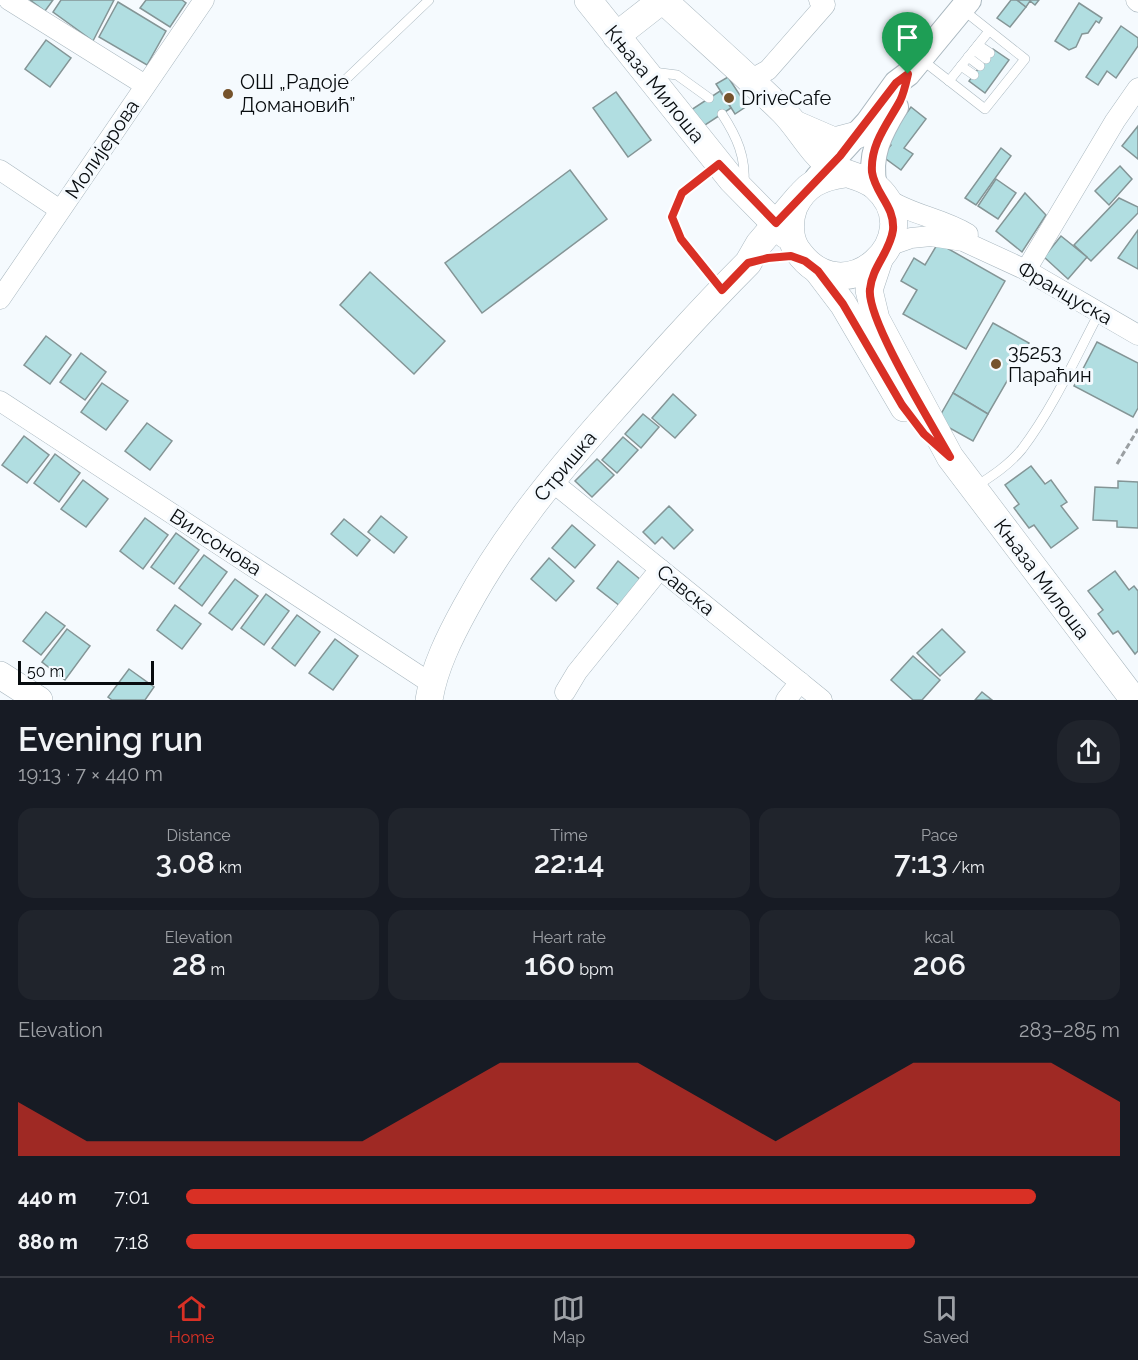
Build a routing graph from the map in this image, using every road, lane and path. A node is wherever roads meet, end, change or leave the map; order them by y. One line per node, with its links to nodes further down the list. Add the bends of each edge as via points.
1 (9, 0): 19 (street)
2 (204, 0): 19 (street, Молијерова)
3 (429, 0): 18 (lane)
4 (588, 0): 9 (main road, Књаза Милоша)
5 (662, 0): 9 (main road); 16 (main road)
6 (819, 0): 16 (street, via 825,6 768,70)
7 (966, 4): 8 (lane); 11 (street)
8 (989, 31): 10 (lane); 15 (lane, via 1025,59)
9 (616, 36): 13 (main road, Књаза Милоша)
10 (973, 51): 10 (lane, via 985,59); 12 (lane)
11 (915, 66): 17 (lane); 26 (street, via 896,83); 31 (street, via 873,154)
12 (961, 66): 14 (lane); 17 (lane)
13 (644, 72): 23 (lane, via 677,75); 29 (main road, Књаза Милоша)
14 (974, 75)
15 (1010, 78): 15 (lane, via 1001,71); 22 (lane)
16 (750, 80): 25 (main road)
17 (949, 81): 22 (lane, via 985,109)
18 (342, 83)
19 (145, 85): 32 (street, Молијерова)
20 (989, 87): 22 (lane)
21 (1138, 88): 38 (street)
22 (998, 93)
23 (709, 98)
24 (722, 114): 29 (lane, via 745,164)
25 (794, 123): 26 (main road, via 834,141); 28 (main road)
26 (857, 135): 28 (street)
27 (0, 170): 32 (street)
28 (837, 170): 30 (main road); 31 (main road, via 861,177)
29 (731, 178): 33 (main road, Књаза Милоша); 36 (main road, via 754,220); 39 (lane, via 682,193 672,217 681,239)
30 (805, 190): 33 (main road, Стришка); 37 (main road, via 792,213 790,230)
31 (881, 192): 34 (main road, via 892,214 893,230); 35 (street, Француска, via 909,211 964,232)
32 (60, 210): 40 (street, Молијерова)
33 (776, 223): 36 (main road, Стришка); 37 (main road, Књаза Милоша)
34 (884, 253): 35 (street, Француска, via 911,238 944,236); 37 (main road, via 866,270 851,276 834,276); 45 (main road, Књаза Милоша, via 869,290 876,319)
35 (991, 253): 38 (street, Француска)
36 (753, 254): 37 (main road); 39 (main road, Стришка)
37 (806, 260): 45 (main road, Књаза Милоша, via 843,304 902,405 924,434)
38 (1026, 270): 41 (street, Француска)
39 (722, 290): 47 (main road, Стришка)
40 (0, 299)
41 (1099, 313): 42 (street, Француска); 48 (lane, via 1061,387 1021,450)
42 (1138, 335)
43 (0, 401): 52 (street, Вилсонова)
44 (1138, 429): 46 (path)
45 (950, 457): 48 (main road, Књаза Милоша)
46 (1117, 464)
47 (550, 480): 49 (street, Савска); 52 (main road, Стришка, via 479,583 454,629)
48 (974, 488): 57 (main road, Књаза Милоша)
49 (660, 569): 51 (street, Савска); 53 (street)
50 (0, 675): 54 (main road)
51 (800, 682): 55 (street); 56 (street, Савска)
52 (431, 692)
53 (565, 692)
54 (39, 700)
55 (786, 700)
56 (822, 700)
57 (1134, 700)

